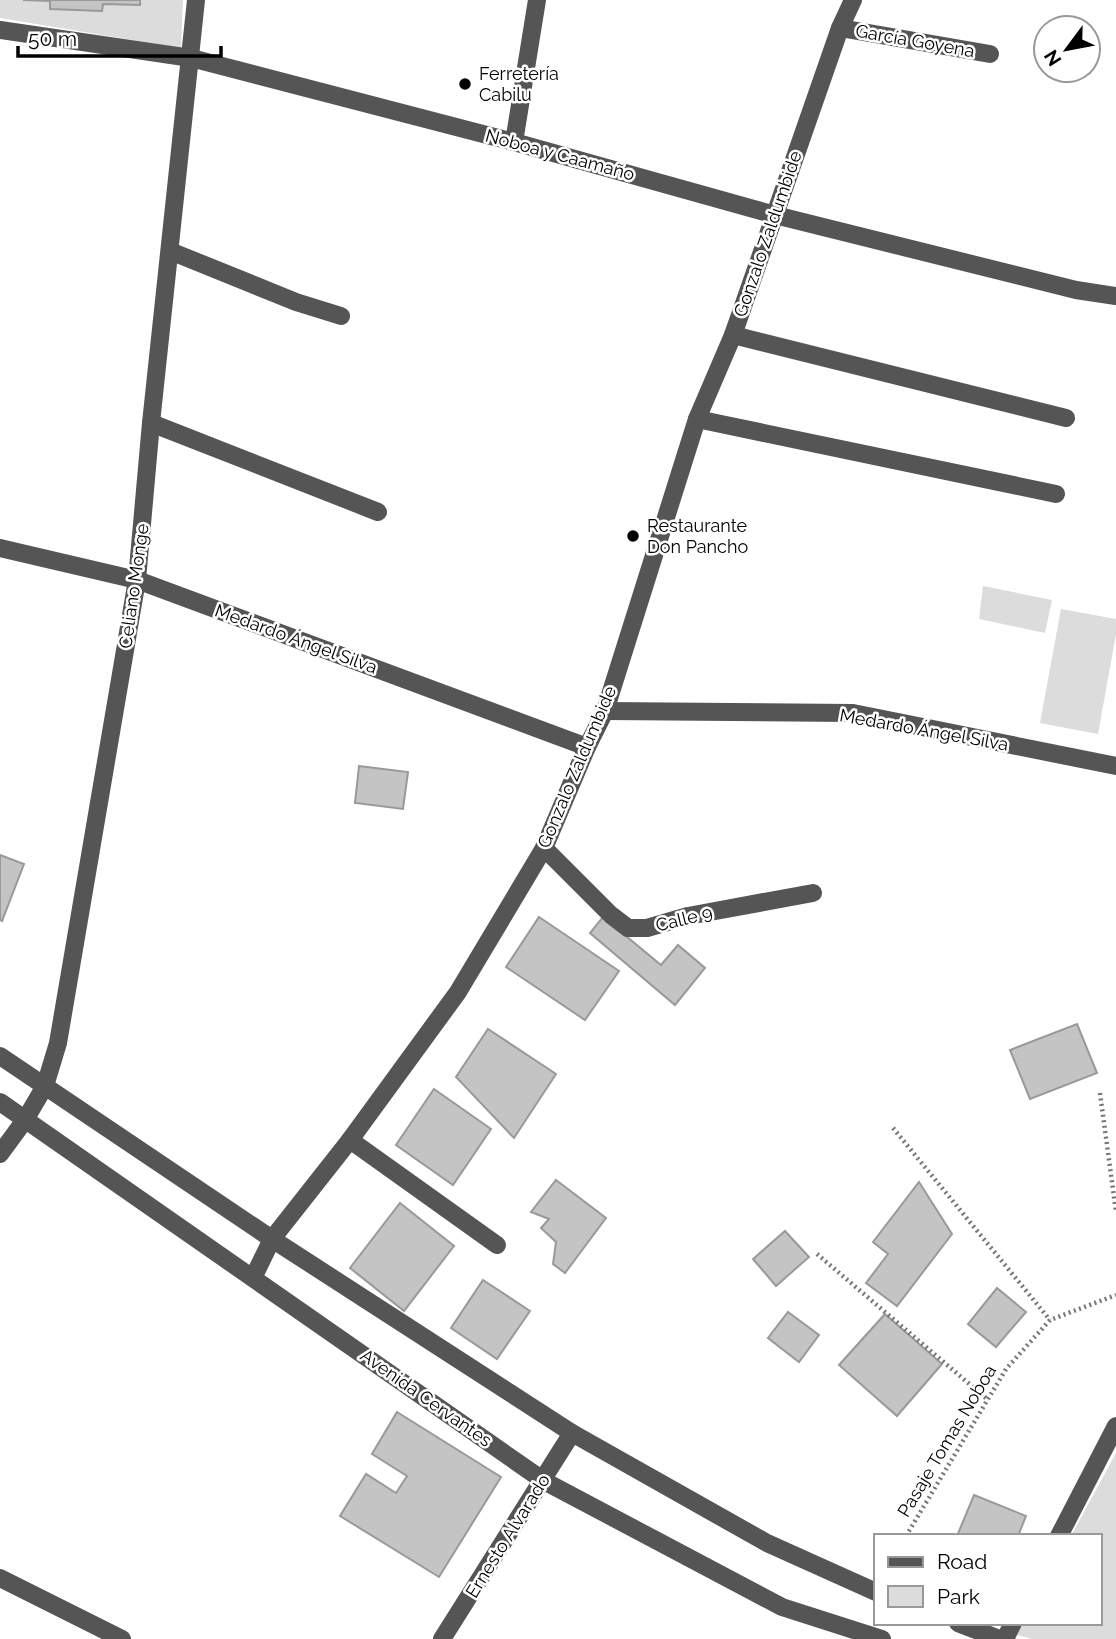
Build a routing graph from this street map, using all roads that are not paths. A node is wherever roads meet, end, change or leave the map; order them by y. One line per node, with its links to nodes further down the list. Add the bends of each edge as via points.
1 (196, 0): 7 (street, Celiano Monge)
2 (537, 0): 8 (street)
3 (853, 0): 4 (street, Gonzalo Zaldumbide)
4 (841, 28): 6 (street, García Goyena); 9 (street, Gonzalo Zaldumbide)
5 (0, 30): 7 (street, Noboa y Caamaño)
6 (990, 54)
7 (191, 58): 8 (street, Noboa y Caamaño); 10 (street, Celiano Monge)
8 (514, 142): 9 (street, Noboa y Caamaño)
9 (775, 215): 11 (street, Noboa y Caamaño); 13 (street, Gonzalo Zaldumbide)
10 (170, 251): 12 (street); 16 (street, Celiano Monge)
11 (1116, 296)
12 (341, 316)
13 (733, 335): 14 (street); 15 (street, Gonzalo Zaldumbide)
14 (1066, 418)
15 (697, 419): 17 (street); 21 (street, Gonzalo Zaldumbide)
16 (151, 422): 18 (street); 20 (street, Celiano Monge)
17 (1055, 494)
18 (378, 512)
19 (0, 548): 20 (street, Medardo Ángel Silva)
20 (137, 580): 22 (street, Medardo Ángel Silva); 27 (street, Celiano Monge, via 58,1043)
21 (605, 711): 22 (street, Gonzalo Zaldumbide); 23 (street, Medardo Ángel Silva, via 853,713)
22 (587, 747): 24 (street, Gonzalo Zaldumbide)
23 (1116, 766)
24 (544, 848): 25 (street, Calle 9, via 628,928 647,928); 30 (street, Gonzalo Zaldumbide, via 458,992)
25 (813, 893)
26 (0, 1056): 27 (street)
27 (45, 1086): 29 (street, Celiano Monge); 32 (street)
28 (0, 1102): 29 (street, Avenida Cervantes)
29 (25, 1120): 31 (street, Celiano Monge); 34 (street, Avenida Cervantes)
30 (350, 1140): 32 (street, Gonzalo Zaldumbide); 33 (street)
31 (0, 1154)
32 (272, 1239): 34 (street, Gonzalo Zaldumbide); 36 (street)
33 (498, 1245)
34 (253, 1278): 37 (street, Avenida Cervantes)
35 (1116, 1426): 38 (street)
36 (572, 1433): 37 (street, Ernesto Alvarado); 40 (street, via 767,1543)
37 (544, 1481): 43 (street, Ernesto Alvarado); 44 (street, Avenida Cervantes, via 782,1607)
38 (1060, 1534)
39 (0, 1578): 42 (street)
40 (874, 1591)
41 (963, 1625): 45 (street)
42 (122, 1639)
43 (442, 1639)
44 (882, 1639)
45 (999, 1639)

